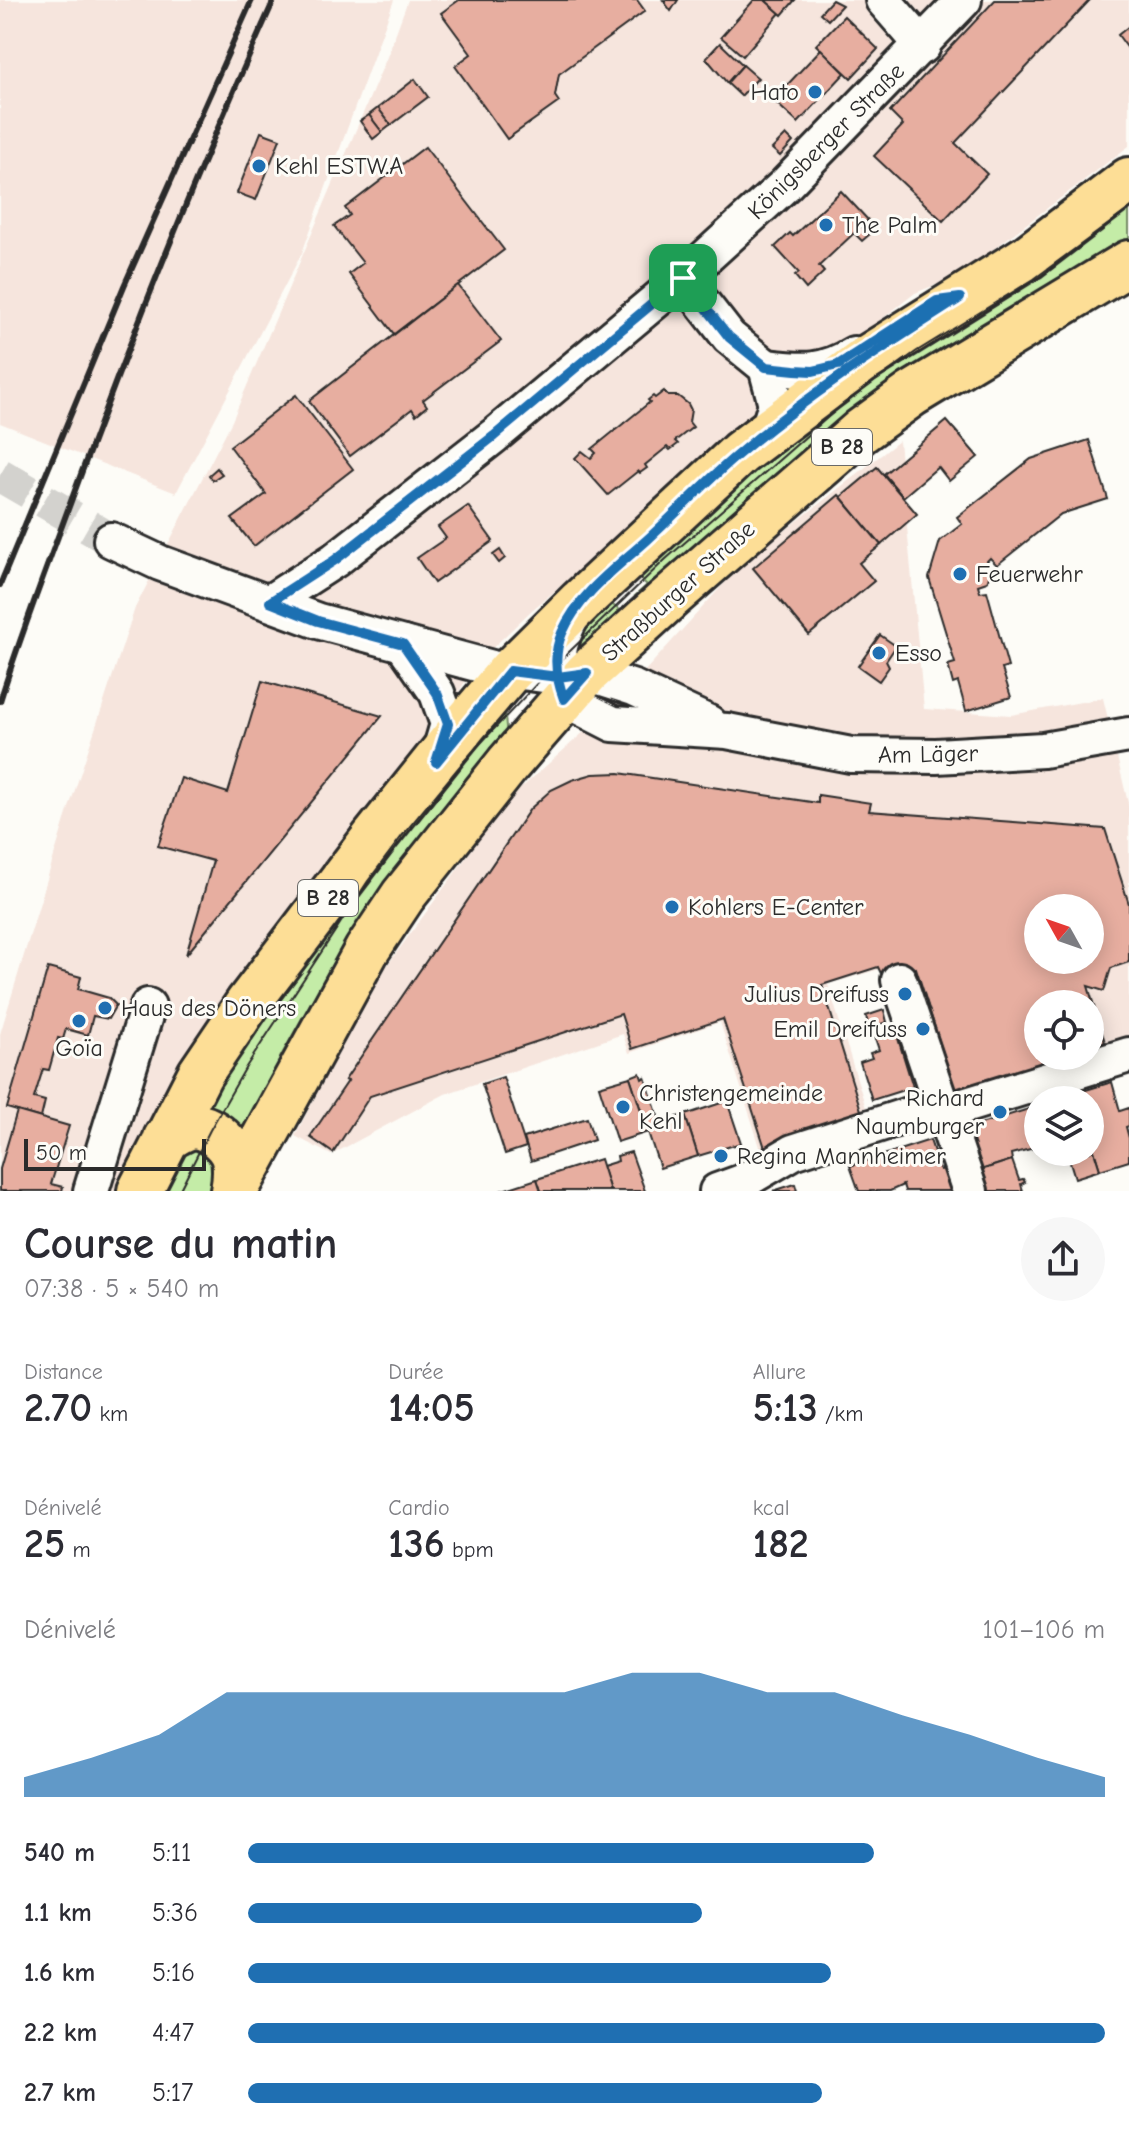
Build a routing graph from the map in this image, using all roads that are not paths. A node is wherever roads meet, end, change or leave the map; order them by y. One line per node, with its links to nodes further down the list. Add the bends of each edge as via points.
1 (883, 0): 3 (street)
2 (964, 0): 3 (street, Königsberger Straße)
3 (923, 46): 6 (street, Königsberger Straße, via 785,185)
4 (1129, 180): 7 (main road, B 28, via 1028,257)
5 (1129, 263): 17 (main road, Straßburger Straße / B 28, via 912,394 861,431)
6 (683, 278): 8 (street, via 729,337); 11 (street, Königsberger Straße)
7 (960, 298): 8 (street, via 937,301 838,365 813,371); 9 (main road, B 28)
8 (766, 367): 9 (street, via 776,404)
9 (768, 430): 12 (main road, B 28)
10 (111, 540): 13 (street, Am Läger)
11 (335, 560): 13 (street, Königsberger Straße); 14 (street)
12 (581, 601): 16 (main road, B 28); 17 (street, via 561,634 556,665)
13 (270, 602): 14 (street, Am Läger)
14 (318, 621): 15 (street, Am Läger)
15 (403, 644): 16 (street, Am Läger); 19 (street, via 437,693 448,724)
16 (510, 671): 17 (street, Am Läger); 19 (main road, B 28)
17 (570, 683): 18 (street, Am Läger, via 634,688 727,731 851,755 1043,750); 27 (main road, Straßburger Straße / B 28, via 403,896 367,950)
18 (1129, 735)
19 (436, 762): 24 (main road, B 28, via 248,1003 200,1074)
20 (899, 980): 23 (street)
21 (148, 1006): 25 (street)
22 (1129, 1055): 23 (street)
23 (944, 1112): 28 (street, via 905,1116 793,1152); 29 (street)
24 (166, 1138): 26 (main road, B 28); 27 (main road, via 192,1126 219,1137 233,1154)
25 (91, 1191)
26 (140, 1191)
27 (234, 1191)
28 (717, 1191)
29 (970, 1191)

